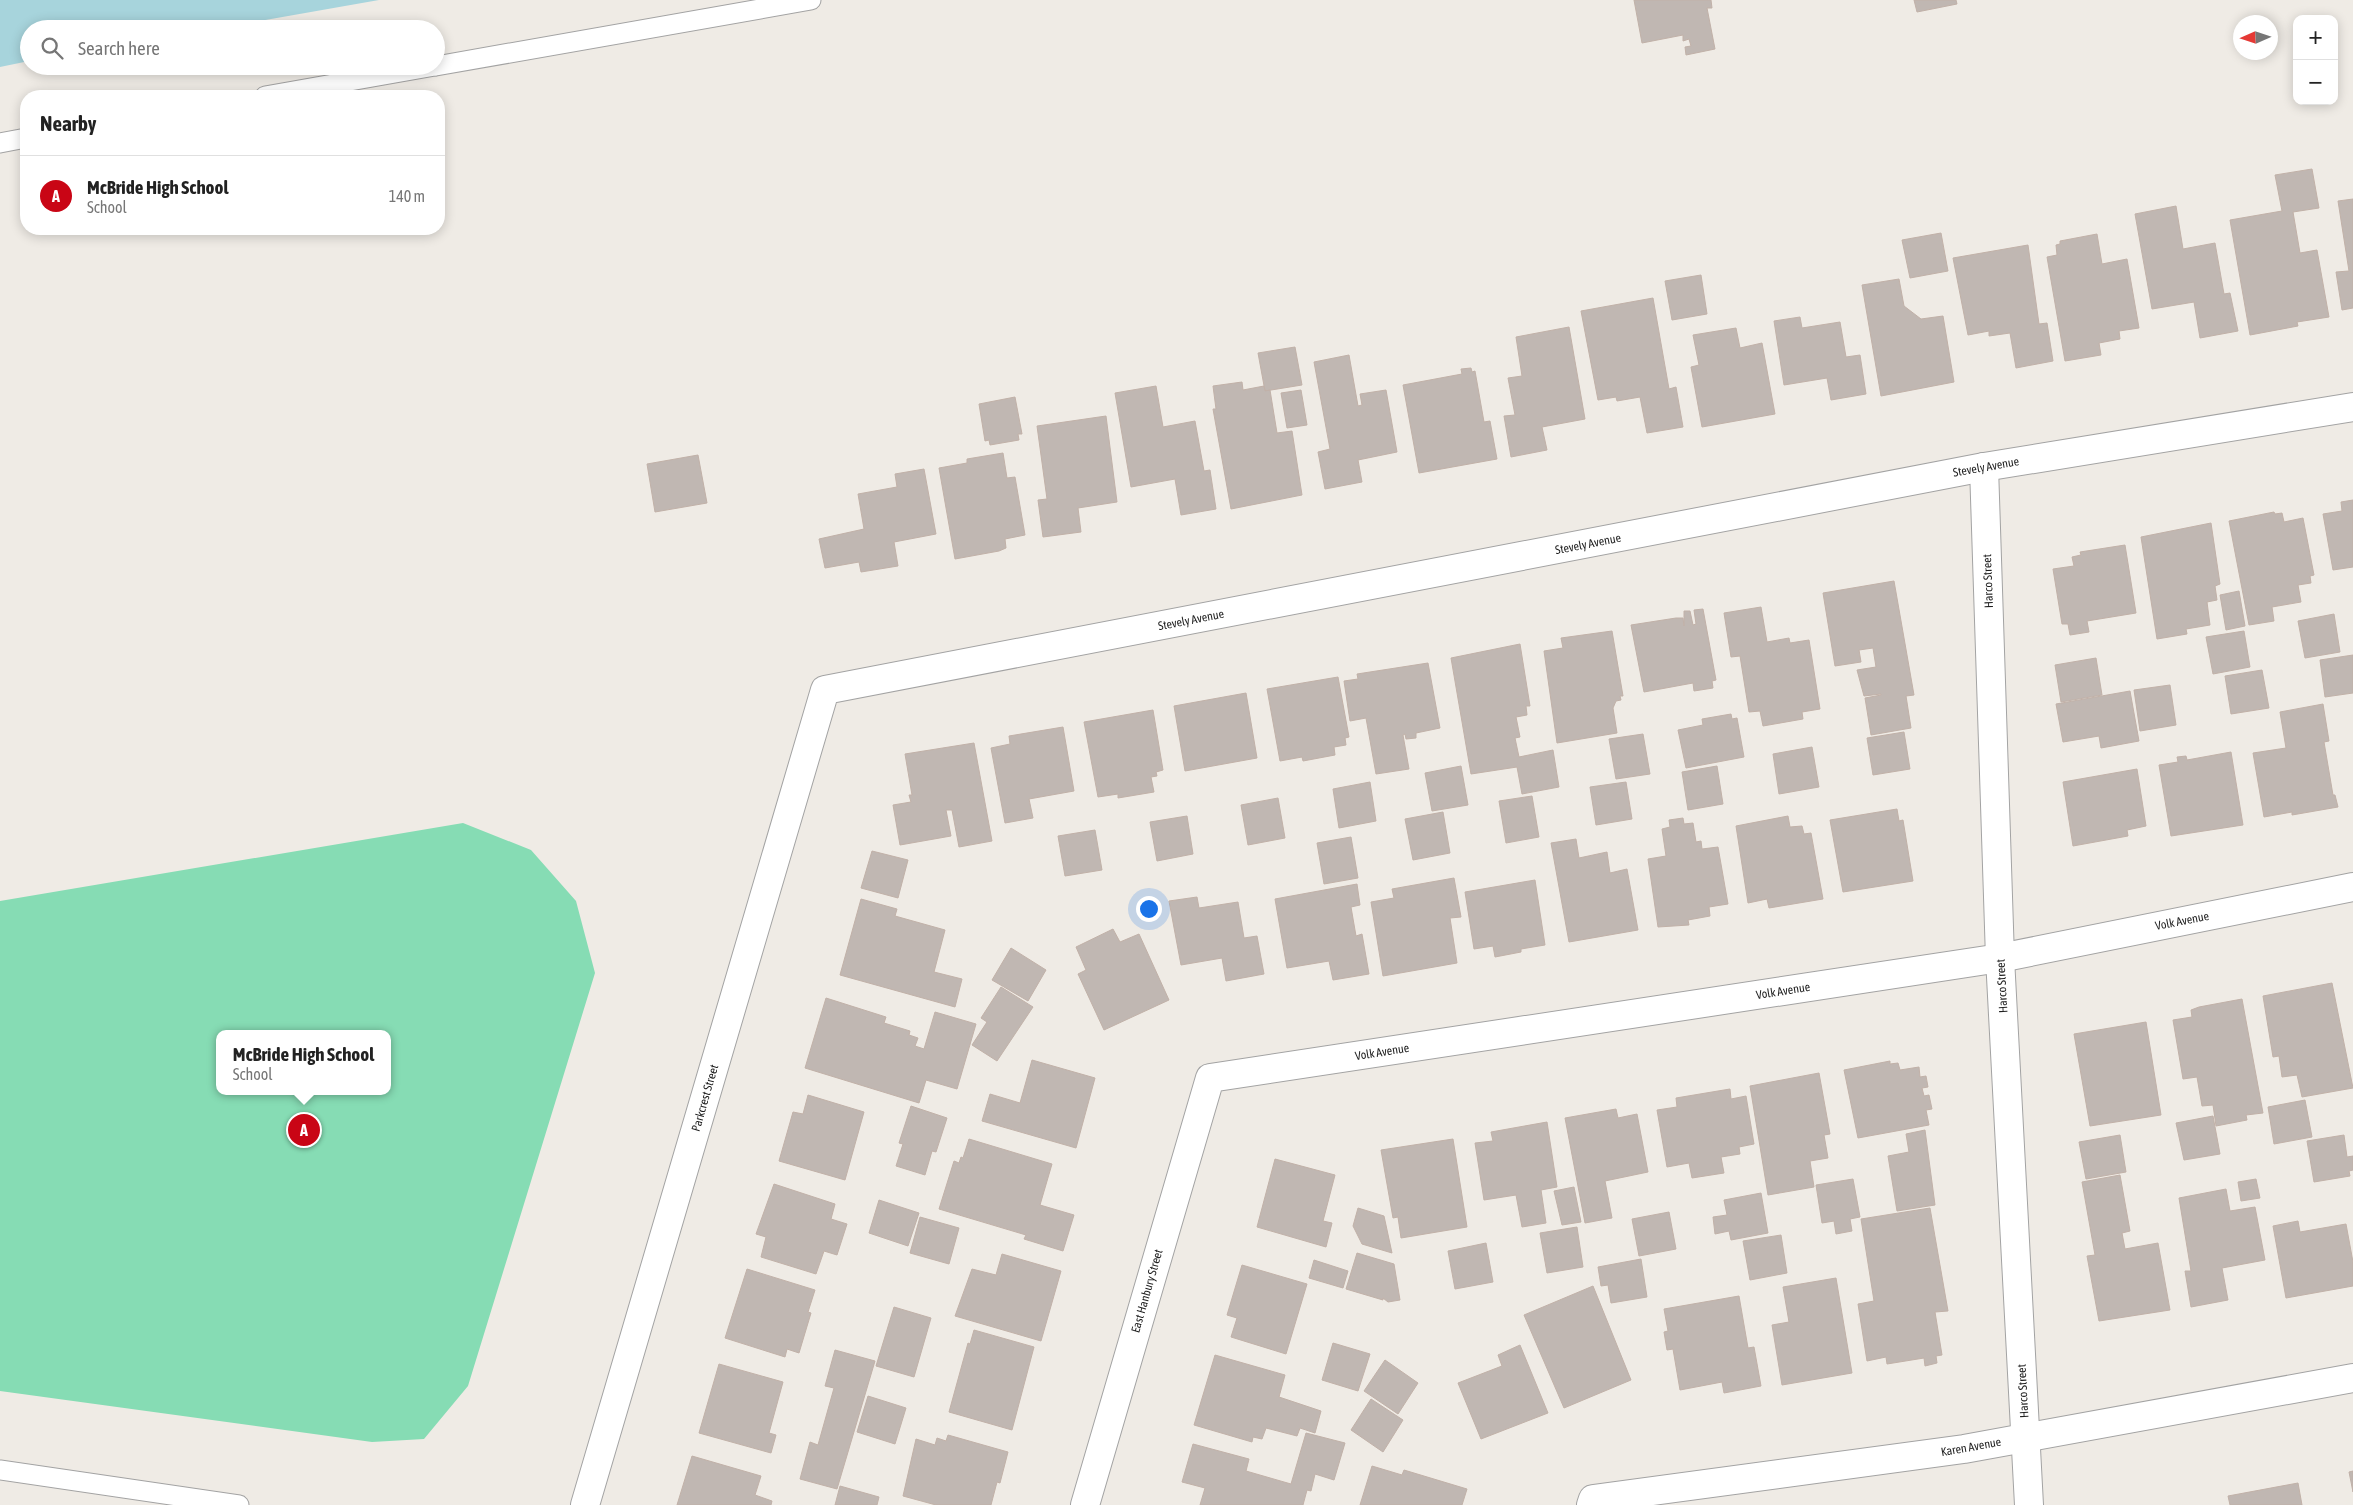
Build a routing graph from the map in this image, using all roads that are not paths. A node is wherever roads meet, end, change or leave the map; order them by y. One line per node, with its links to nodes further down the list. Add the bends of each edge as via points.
1 (811, 0): 2 (lane)
2 (445, 64)
3 (384, 75): 4 (lane)
4 (298, 90)
5 (20, 139): 6 (lane)
6 (0, 143)
7 (2353, 406): 8 (street, Stevely Avenue)
8 (1984, 467): 9 (street, Stevely Avenue); 11 (street, Harco Street)
9 (825, 690): 17 (street, Parkcrest Street)
10 (2353, 886): 11 (street, Volk Avenue)
11 (2000, 958): 12 (street, Volk Avenue); 14 (street, Harco Street)
12 (1210, 1078): 18 (street, East Hanbury Street)
13 (2353, 1378): 14 (street, Karen Avenue)
14 (2026, 1437): 19 (street, Karen Avenue, via 1964,1449 1593,1499); 20 (street, Harco Street)
15 (0, 1470): 16 (lane)
16 (239, 1505)
17 (585, 1505)
18 (1085, 1505)
19 (1591, 1505)
20 (2029, 1505)

